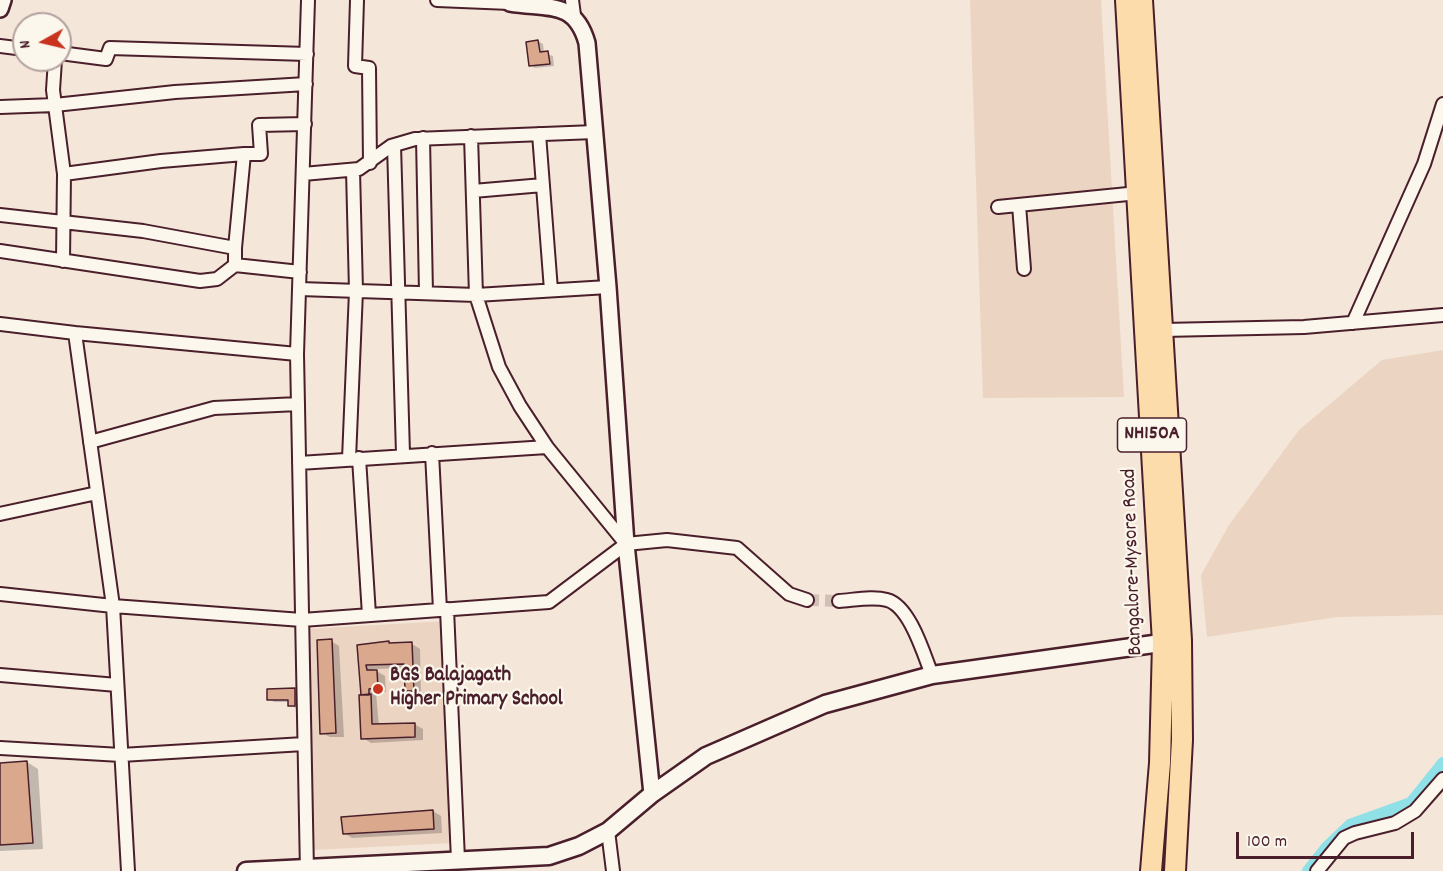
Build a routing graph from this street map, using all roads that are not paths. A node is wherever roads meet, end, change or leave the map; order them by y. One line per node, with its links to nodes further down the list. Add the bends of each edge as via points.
1 (3, 0): 10 (street)
2 (308, 0): 12 (street)
3 (357, 0): 25 (street, via 355,66 369,68)
4 (437, 0): 7 (street)
5 (1126, 0): 31 (highway, Bangalore-Mysore Road / NH150A)
6 (1142, 0): 52 (highway, Bangalore-Mysore Road / NH150A)
7 (508, 2): 8 (street)
8 (527, 3): 9 (street, via 565,11)
9 (573, 8): 19 (street, via 587,43)
10 (0, 9)
11 (72, 54): 12 (street, via 106,58 110,48)
12 (307, 54): 14 (street)
13 (55, 72): 16 (street)
14 (306, 84): 16 (street); 18 (street)
15 (1443, 104): 50 (street, via 1436,132 1402,216)
16 (55, 105): 17 (street); 27 (street)
17 (0, 106)
18 (305, 124): 24 (street, via 260,125 261,154); 28 (street)
19 (595, 132): 20 (street); 42 (street)
20 (538, 134): 21 (street); 29 (street)
21 (471, 136): 22 (street); 30 (street)
22 (423, 138): 23 (street); 47 (street)
23 (394, 145): 25 (street); 46 (street)
24 (244, 154): 27 (street); 36 (street)
25 (370, 163): 26 (street)
26 (353, 170): 28 (street); 45 (street)
27 (64, 174): 35 (street)
28 (303, 174): 41 (street)
29 (543, 186): 30 (street); 44 (street)
30 (473, 191): 48 (street)
31 (1138, 194): 32 (street); 72 (highway, Bangalore-Mysore Road / NH150A)
32 (1019, 205): 33 (street); 40 (street)
33 (998, 207)
34 (0, 215): 35 (street)
35 (65, 222): 36 (street, via 143,231); 38 (street)
36 (235, 249): 39 (street)
37 (0, 251): 38 (street)
38 (63, 261): 39 (street, via 200,281 217,279)
39 (235, 265): 41 (street)
40 (1024, 269)
41 (300, 272): 43 (street)
42 (608, 287): 44 (street); 64 (street)
43 (300, 289): 45 (street); 54 (street)
44 (551, 290): 48 (street)
45 (356, 291): 46 (street); 60 (street)
46 (397, 292): 47 (street); 59 (street)
47 (426, 293): 48 (street)
48 (476, 295): 57 (street, via 499,367)
49 (1443, 315): 50 (street)
50 (1353, 323): 52 (street)
51 (0, 324): 53 (street)
52 (1163, 330): 72 (highway, Bangalore-Mysore Road / NH150A)
53 (75, 333): 54 (street); 56 (street)
54 (297, 354): 55 (street)
55 (298, 404): 56 (street, via 214,408); 61 (street)
56 (90, 442): 62 (street)
57 (547, 447): 58 (street); 64 (street)
58 (432, 453): 59 (street); 69 (street)
59 (403, 454): 60 (street)
60 (354, 458): 61 (street); 70 (street)
61 (299, 463): 71 (street)
62 (97, 494): 63 (street); 68 (street)
63 (0, 514)
64 (626, 544): 66 (street, via 667,540 737,548 789,594); 69 (street, via 549,602); 80 (street)
65 (0, 594): 68 (street)
66 (807, 600)
67 (839, 601): 74 (street, via 886,599 898,604 918,637)
68 (113, 606): 71 (street); 75 (street)
69 (443, 610): 70 (street); 82 (street)
70 (369, 615): 71 (street)
71 (302, 620): 76 (street)
72 (1172, 642): 74 (main road); 87 (highway, Bangalore-Mysore Road / NH150A); 88 (highway, Bangalore-Mysore Road / NH150A, via 1182,740)
73 (0, 675): 75 (street)
74 (932, 675): 80 (main road, via 825,704 706,756)
75 (117, 685): 78 (street)
76 (304, 744): 78 (street); 83 (street)
77 (0, 748): 78 (street)
78 (121, 755): 84 (street)
79 (1443, 779): 89 (street, via 1415,811 1395,823 1344,838)
80 (652, 794): 81 (main road)
81 (608, 831): 82 (main road, via 549,856); 86 (street)
82 (459, 860): 83 (main road)
83 (307, 869): 85 (main road)
84 (128, 871)
85 (246, 871)
86 (613, 871)
87 (1151, 871)
88 (1175, 871)
89 (1317, 871)

